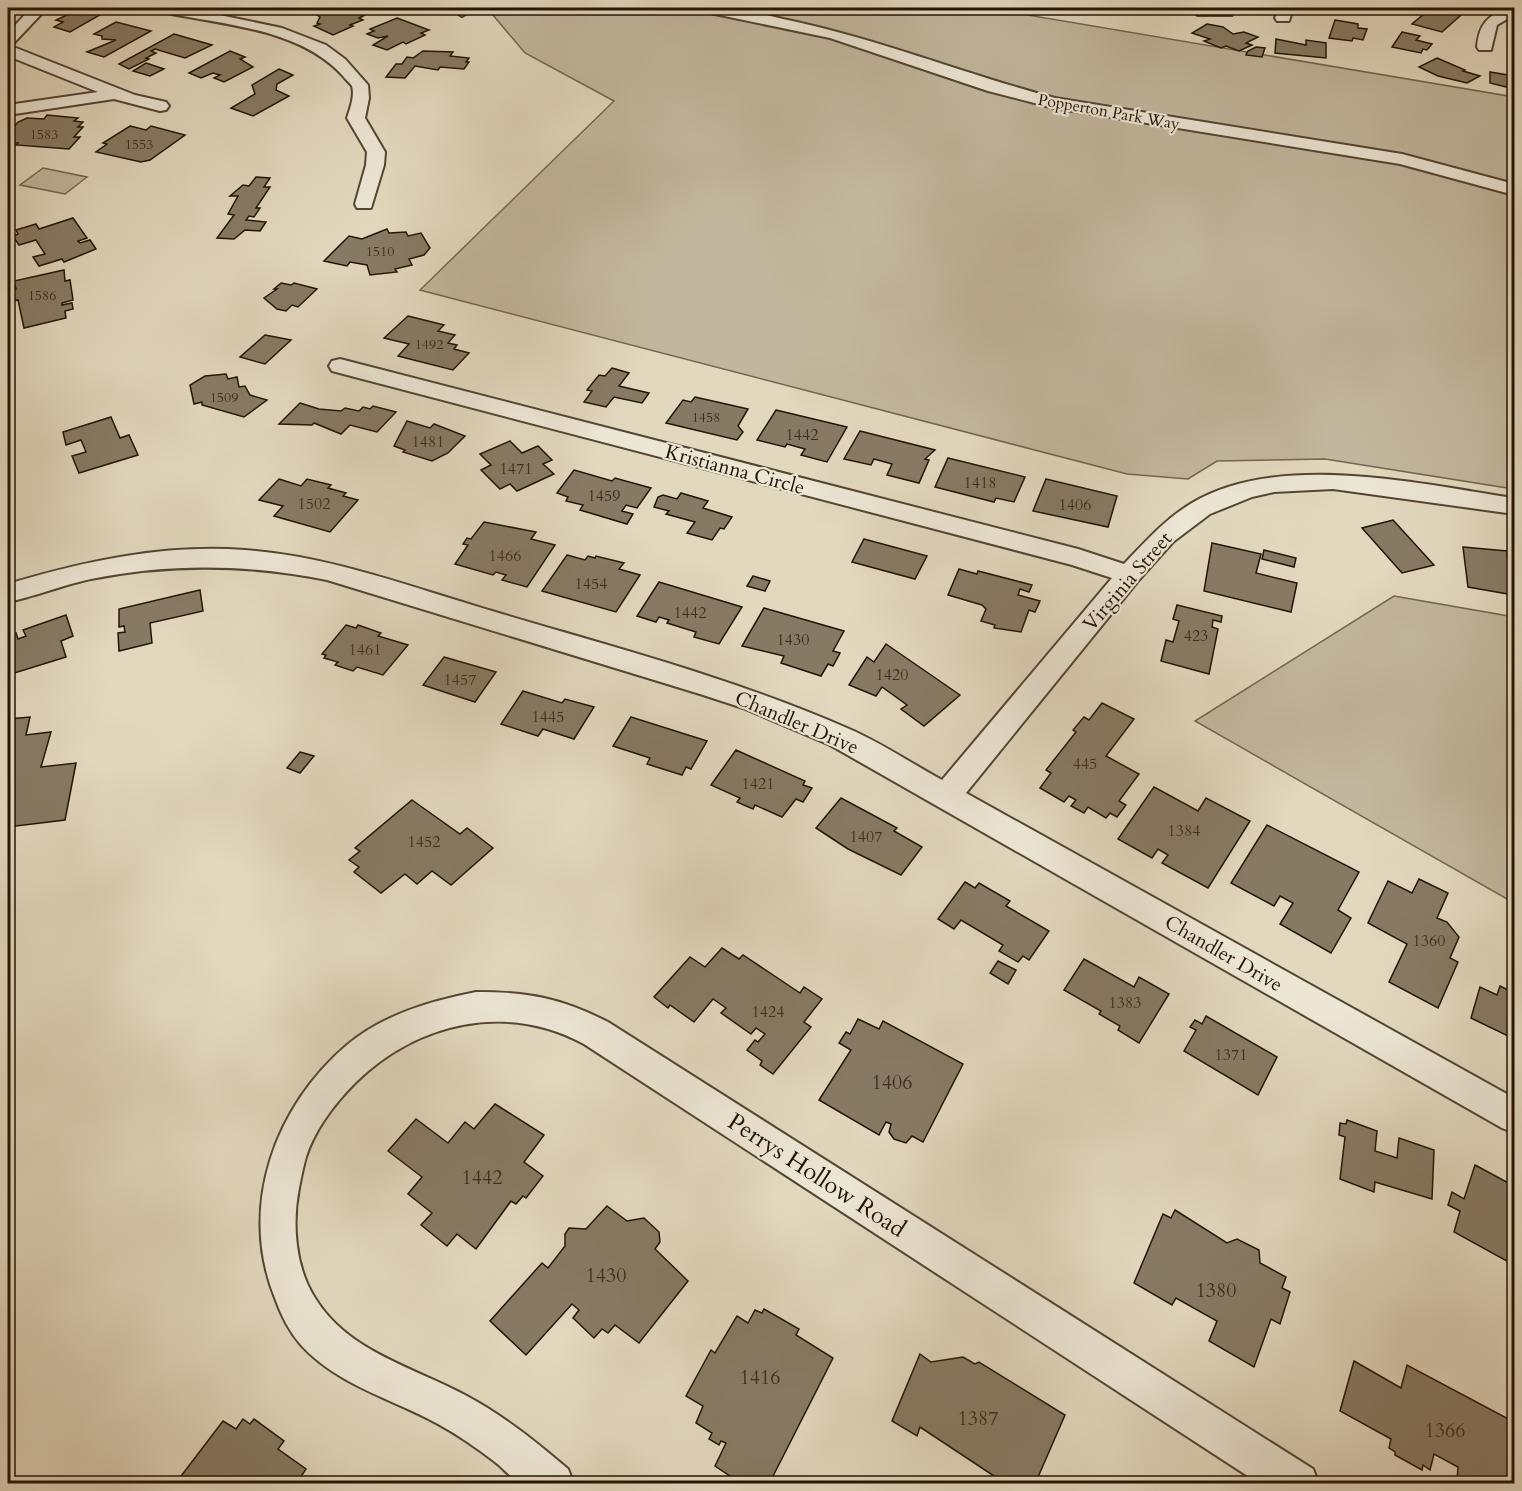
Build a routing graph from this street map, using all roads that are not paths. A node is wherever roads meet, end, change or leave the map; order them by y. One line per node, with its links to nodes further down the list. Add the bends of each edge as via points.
1 (39, 8): 5 (street)
2 (167, 8): 12 (street, via 294,37 330,55 356,79 362,92 356,118 373,144 376,157 365,187)
3 (710, 8): 11 (street, Popperton Park Way, via 834,34 1054,103 1402,159)
4 (1515, 10): 6 (street, via 1493,20 1486,28)
5 (8, 42)
6 (1485, 47)
7 (8, 50): 8 (street)
8 (116, 93): 9 (street); 10 (street)
9 (160, 106)
10 (8, 110)
11 (1515, 190)
12 (364, 204)
13 (340, 366): 15 (street, Kristianna Circle, via 1078,558)
14 (1515, 506): 15 (street, Virginia Street, via 1361,484 1274,484 1246,490 1201,508 1164,536)
15 (1129, 575): 17 (street, Virginia Street)
16 (8, 593): 17 (street, Chandler Drive, via 80,571 161,558 289,562 753,701 840,737)
17 (947, 795): 18 (street, Chandler Drive)
18 (1515, 1116)
19 (553, 1484): 20 (street, Perrys Hollow Road, via 489,1432 452,1409 347,1359 323,1339 302,1312 286,1280 278,1246 277,1213 289,1149 321,1095 335,1077 373,1045 408,1027 458,1010 519,1006 572,1020 596,1033)
20 (1298, 1484)

